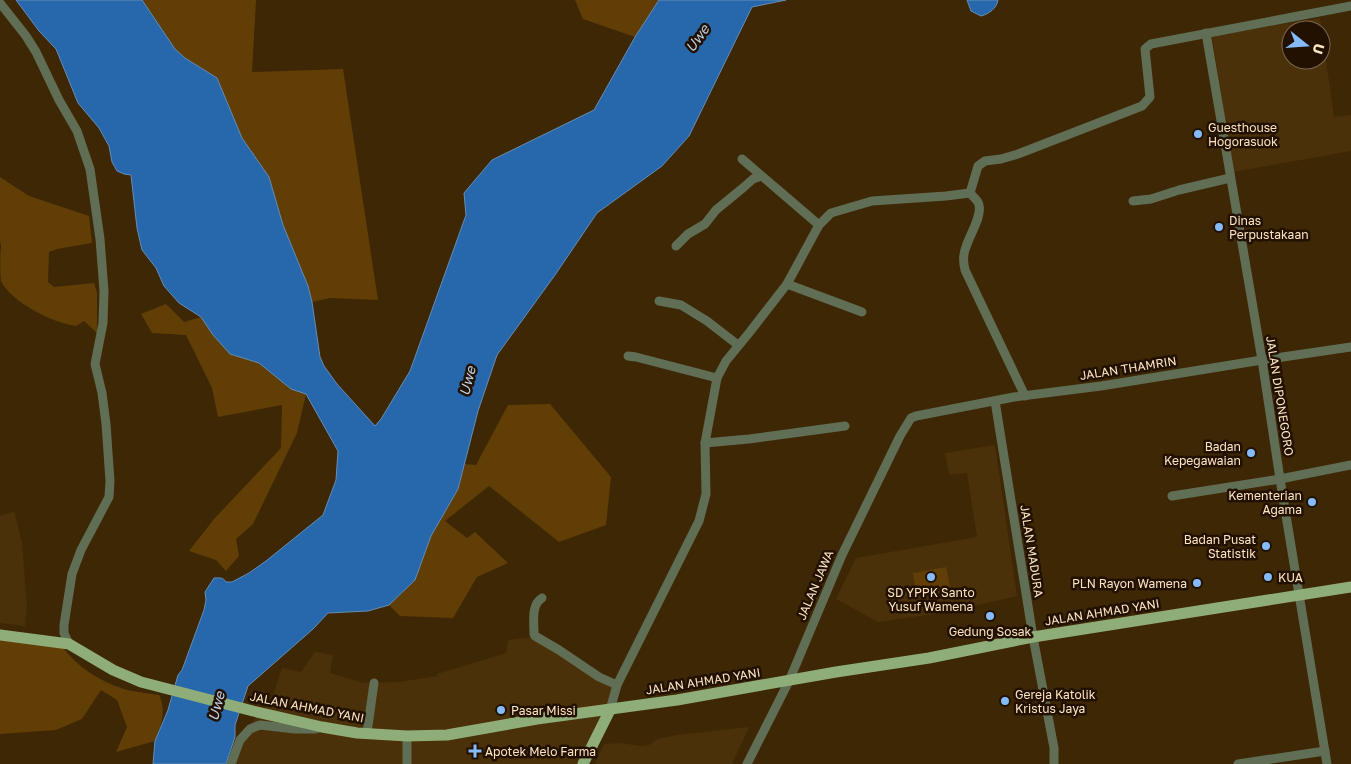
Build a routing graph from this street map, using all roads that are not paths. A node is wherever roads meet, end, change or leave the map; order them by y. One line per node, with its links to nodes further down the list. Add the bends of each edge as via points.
1 (0, 3): 32 (street, via 36,52 77,131 90,169 100,239 103,323 95,364 106,424 109,497 72,574 64,633)
2 (1351, 6): 3 (street)
3 (1206, 33): 6 (street, JALAN DIPONEGORO); 7 (street, via 1151,44 1145,49 1150,97 1142,106 1018,154 985,161 978,166)
4 (742, 159): 5 (street)
5 (760, 176): 9 (street); 10 (street)
6 (1230, 178): 8 (street); 17 (street, JALAN DIPONEGORO)
7 (970, 193): 9 (street, via 872,201 831,213); 19 (street, via 980,208 965,248 965,270)
8 (1133, 201)
9 (819, 224): 11 (street)
10 (676, 246)
11 (787, 284): 13 (street); 14 (street)
12 (658, 302): 14 (street, via 681,305)
13 (862, 312)
14 (738, 345): 18 (street)
15 (1351, 347): 17 (street, JALAN THAMRIN)
16 (628, 356): 18 (street)
17 (1262, 360): 19 (street, JALAN THAMRIN); 25 (street, JALAN DIPONEGORO)
18 (717, 378): 23 (street)
19 (1025, 396): 20 (street, JALAN THAMRIN)
20 (995, 401): 21 (street, JALAN THAMRIN); 31 (street, JALAN MADURA)
21 (911, 418): 33 (street, JALAN JAWA, via 842,555)
22 (846, 426): 23 (street)
23 (704, 443): 35 (street, via 706,494 699,521)
24 (1351, 465): 25 (street)
25 (1280, 479): 26 (street); 28 (street, JALAN DIPONEGORO)
26 (1172, 496)
27 (1351, 587): 28 (main road, JALAN AHMAD YANI)
28 (1299, 595): 31 (main road, JALAN AHMAD YANI); 40 (street, JALAN DIPONEGORO)
29 (542, 598): 35 (street, via 535,605 534,634 599,677)
30 (0, 635): 32 (main road)
31 (1033, 637): 33 (main road, JALAN AHMAD YANI); 45 (street, JALAN MADURA, via 1054,748)
32 (69, 644): 37 (main road, JALAN AHMAD YANI, via 141,682)
33 (789, 681): 36 (main road, JALAN AHMAD YANI); 44 (street, JALAN JAWA)
34 (374, 683): 38 (street)
35 (617, 685): 36 (street)
36 (610, 710): 39 (main road, JALAN AHMAD YANI, via 447,735); 43 (main road)
37 (322, 727): 38 (main road, JALAN AHMAD YANI); 41 (street, via 295,729 260,725 250,729 240,740)
38 (367, 733): 39 (main road, JALAN AHMAD YANI)
39 (407, 736): 42 (street)
40 (1325, 750): 46 (street); 47 (street, JALAN DIPONEGORO)
41 (231, 764)
42 (407, 764)
43 (583, 764)
44 (747, 764)
45 (1054, 764)
46 (1238, 764)
47 (1327, 764)

